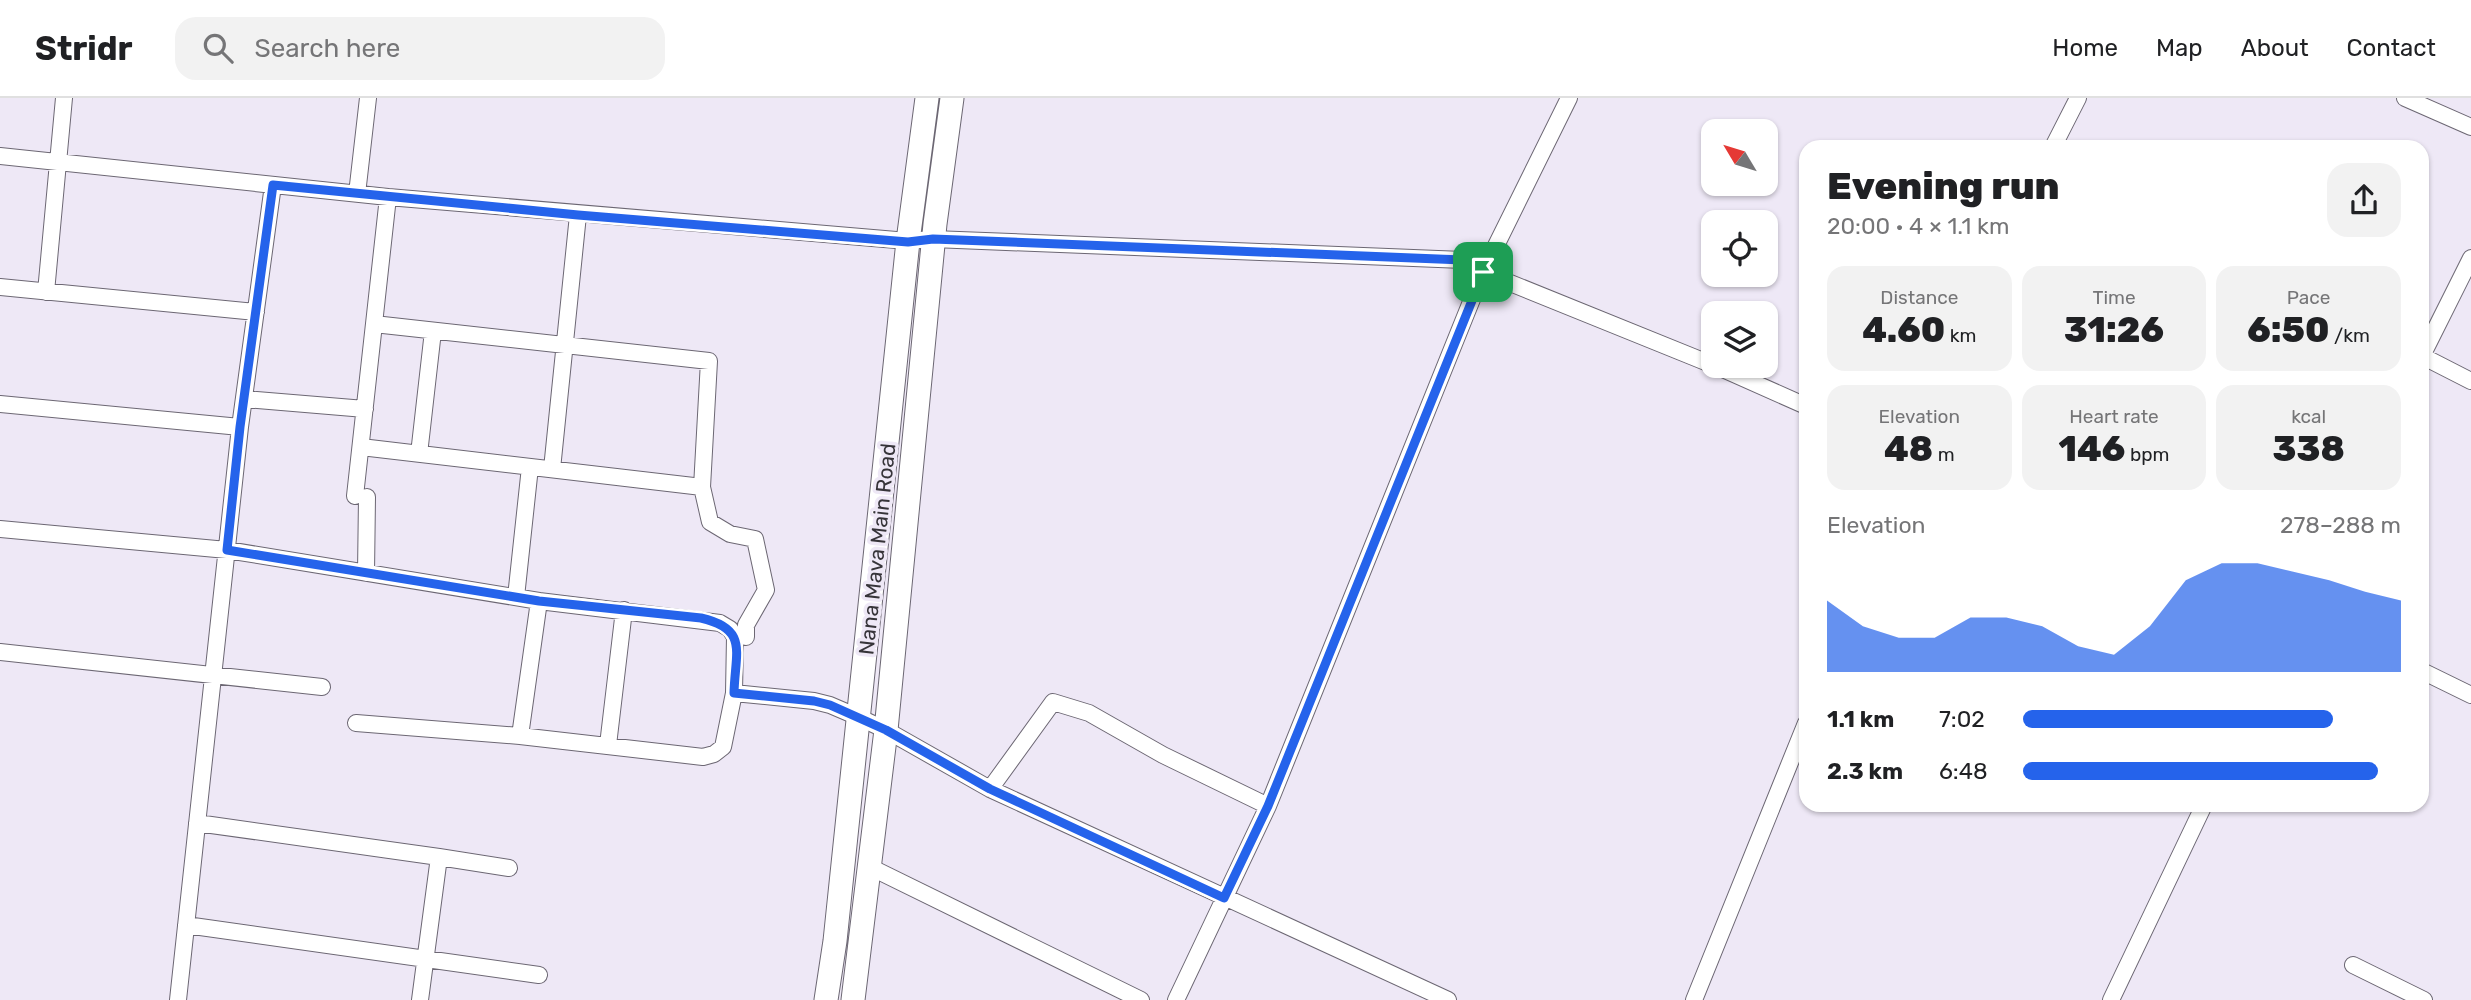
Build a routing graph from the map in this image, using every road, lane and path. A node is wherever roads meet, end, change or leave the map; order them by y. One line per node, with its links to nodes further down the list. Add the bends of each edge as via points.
1 (64, 98): 11 (street)
2 (368, 98): 13 (street)
3 (927, 98): 17 (street, Nana Mava Main Road)
4 (952, 98): 16 (street, Nana Mava Main Road)
5 (1569, 98): 19 (street)
6 (2078, 98): 9 (street)
7 (2405, 98): 8 (street)
8 (2471, 127)
9 (2057, 140)
10 (0, 156): 11 (street)
11 (57, 162): 12 (street); 21 (street)
12 (273, 185): 13 (street); 22 (street)
13 (357, 194): 14 (street)
14 (388, 198): 15 (street); 23 (street)
15 (578, 215): 17 (street); 26 (street)
16 (933, 239): 17 (street); 19 (street); 56 (street, Nana Mava Main Road)
17 (908, 242): 54 (street, Nana Mava Main Road)
18 (2471, 258): 25 (street)
19 (1485, 267): 27 (street); 61 (street)
20 (0, 287): 21 (street)
21 (46, 292): 22 (street)
22 (256, 312): 31 (street)
23 (374, 324): 24 (street); 34 (street)
24 (433, 331): 26 (street); 37 (street)
25 (2429, 342)
26 (565, 346): 39 (street); 40 (street, via 709,361)
27 (1701, 359)
28 (2429, 360): 30 (street)
29 (1743, 378): 32 (street)
30 (2471, 381)
31 (244, 399): 34 (street); 35 (street)
32 (1799, 403)
33 (0, 404): 35 (street)
34 (365, 409): 36 (street)
35 (240, 427): 42 (street)
36 (361, 447): 37 (street); 43 (street)
37 (419, 454): 38 (street)
38 (530, 467): 39 (street); 44 (street)
39 (552, 469): 40 (street)
40 (702, 487): 47 (street, via 710,522 730,534 755,539 766,590 746,625)
41 (0, 529): 42 (street)
42 (227, 550): 43 (street); 49 (street)
43 (366, 573): 44 (street)
44 (516, 597): 45 (street)
45 (539, 601): 46 (street); 57 (street)
46 (624, 610): 52 (street, via 701,618 730,629 735,637); 59 (street)
47 (746, 637)
48 (0, 653): 49 (street)
49 (214, 674): 51 (street); 63 (street)
50 (2429, 674): 53 (street)
51 (323, 687)
52 (734, 693): 54 (street, via 814,701); 59 (street, via 723,747 714,754 704,757)
53 (2471, 695)
54 (858, 717): 56 (street); 74 (street, Nana Mava Main Road)
55 (356, 723): 57 (street)
56 (886, 730): 60 (street); 65 (street, Nana Mava Main Road)
57 (520, 736): 59 (street)
58 (1799, 740): 79 (street)
59 (608, 745)
60 (990, 789): 61 (street, via 1053,702 1089,713); 67 (street)
61 (1268, 806): 67 (street)
62 (2201, 812): 80 (street)
63 (197, 823): 64 (street); 68 (street)
64 (439, 858): 66 (street); 69 (street)
65 (870, 867): 75 (street, Nana Mava Main Road); 76 (street)
66 (509, 868)
67 (1224, 898): 77 (street); 78 (street)
68 (186, 925): 69 (street); 72 (street)
69 (424, 959): 71 (street); 73 (street)
70 (2353, 965): 81 (street)
71 (539, 975)
72 (178, 1000)
73 (420, 1000)
74 (826, 1000)
75 (853, 1000)
76 (1141, 1000)
77 (1176, 1000)
78 (1448, 1000)
79 (1694, 1000)
80 (2111, 1000)
81 (2424, 1000)

